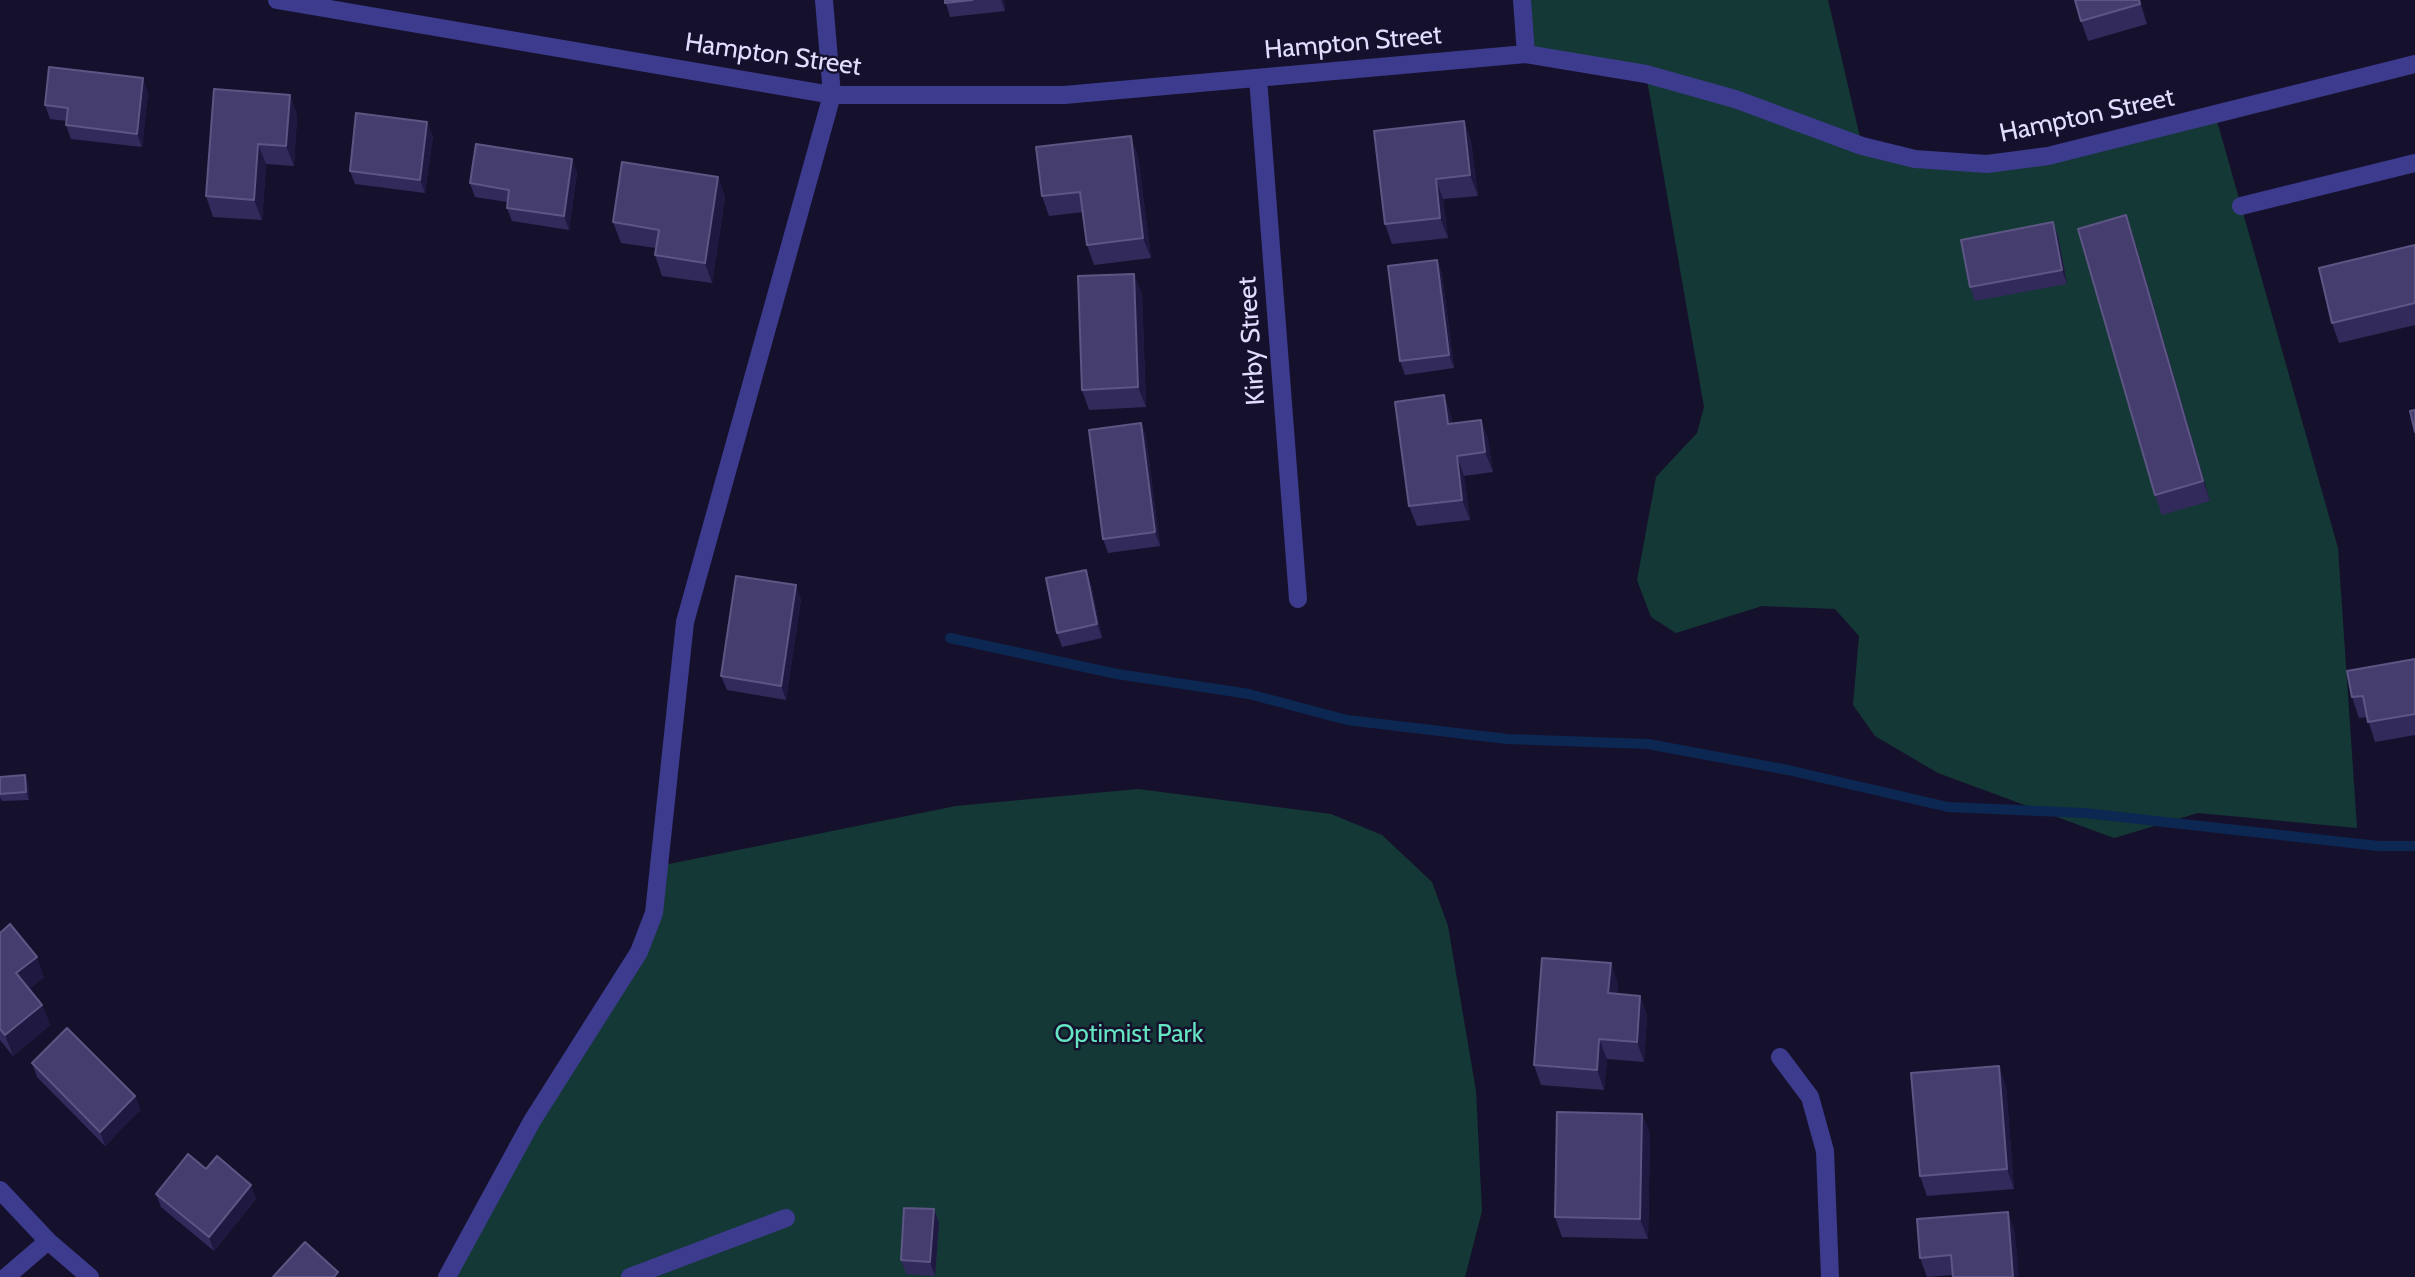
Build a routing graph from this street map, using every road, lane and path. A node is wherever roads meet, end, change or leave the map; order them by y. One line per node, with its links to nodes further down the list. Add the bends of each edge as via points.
1 (277, 0): 7 (street, Hampton Street)
2 (824, 0): 7 (street)
3 (1522, 0): 4 (street)
4 (1526, 54): 5 (street, Hampton Street, via 1646,74 1735,99 1862,146 1915,159 1987,164 2048,156); 6 (street, Hampton Street)
5 (2415, 64)
6 (1258, 78): 7 (street, Hampton Street, via 1064,95); 10 (street, Kirby Street)
7 (831, 94): 17 (street, via 685,622 654,913 639,952 532,1121)
8 (2415, 163): 9 (street)
9 (2241, 206)
10 (1298, 600)
11 (1780, 1057): 19 (street, via 1810,1097 1825,1151)
12 (0, 1190): 14 (street)
13 (786, 1218): 18 (street)
14 (48, 1241): 15 (street); 16 (street)
15 (6, 1277)
16 (90, 1277)
17 (447, 1277)
18 (630, 1277)
19 (1830, 1277)

